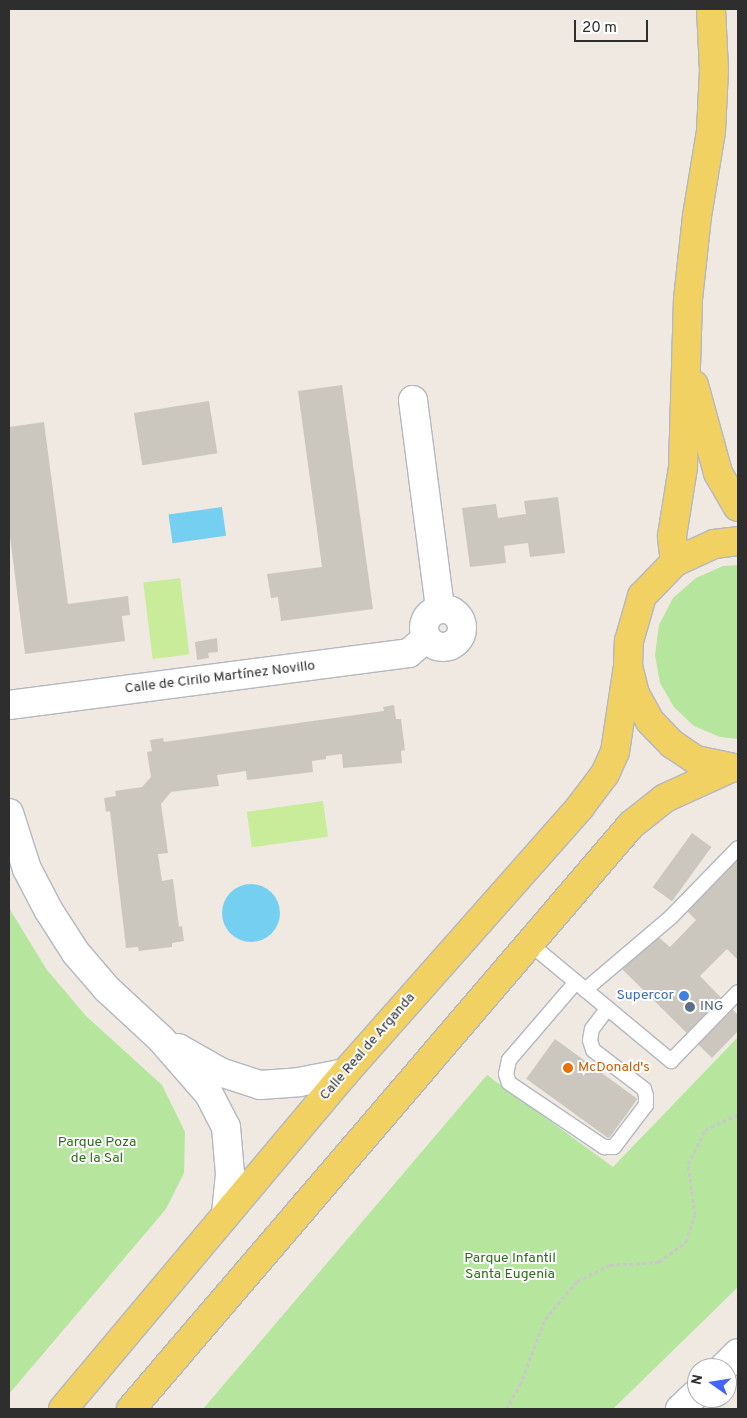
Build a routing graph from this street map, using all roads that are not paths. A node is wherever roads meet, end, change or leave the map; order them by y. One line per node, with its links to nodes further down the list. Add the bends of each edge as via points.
1 (711, 9): 2 (main road, via 714,70 711,131 688,300)
2 (688, 360): 4 (main road, via 718,473); 6 (main road, via 683,467 672,536)
3 (413, 400): 8 (street, Calle de Cirilo Martínez Novillo, via 440,609 458,616 462,634 455,644 442,648 426,638 409,653)
4 (738, 507)
5 (738, 541): 6 (main road, via 714,544)
6 (675, 562): 7 (main road, via 642,596 629,641)
7 (628, 666): 9 (main road, via 635,694 650,721 672,744 696,760); 17 (main road, Calle Real de Arganda, via 618,738 605,774 572,816)
8 (9, 705)
9 (734, 768): 12 (main road, via 687,786 647,810)
10 (9, 812): 16 (street, via 27,869 48,911 76,953 107,989)
11 (738, 848): 13 (lane, via 671,917)
12 (529, 943): 13 (lane); 20 (main road)
13 (581, 986): 15 (lane); 15 (lane, via 509,1060 506,1074 509,1083 604,1147 614,1147 646,1105 646,1096 644,1089 593,1050 590,1040 592,1029)
14 (738, 992): 15 (lane, via 671,1061)
15 (608, 1008)
16 (161, 1039): 17 (street, via 220,1072 260,1085); 18 (street, via 209,1094 226,1127 230,1174)
17 (345, 1073): 18 (main road, Calle Real de Arganda)
18 (226, 1214): 19 (main road, Calle Real de Arganda)
19 (64, 1409)
20 (132, 1409)

